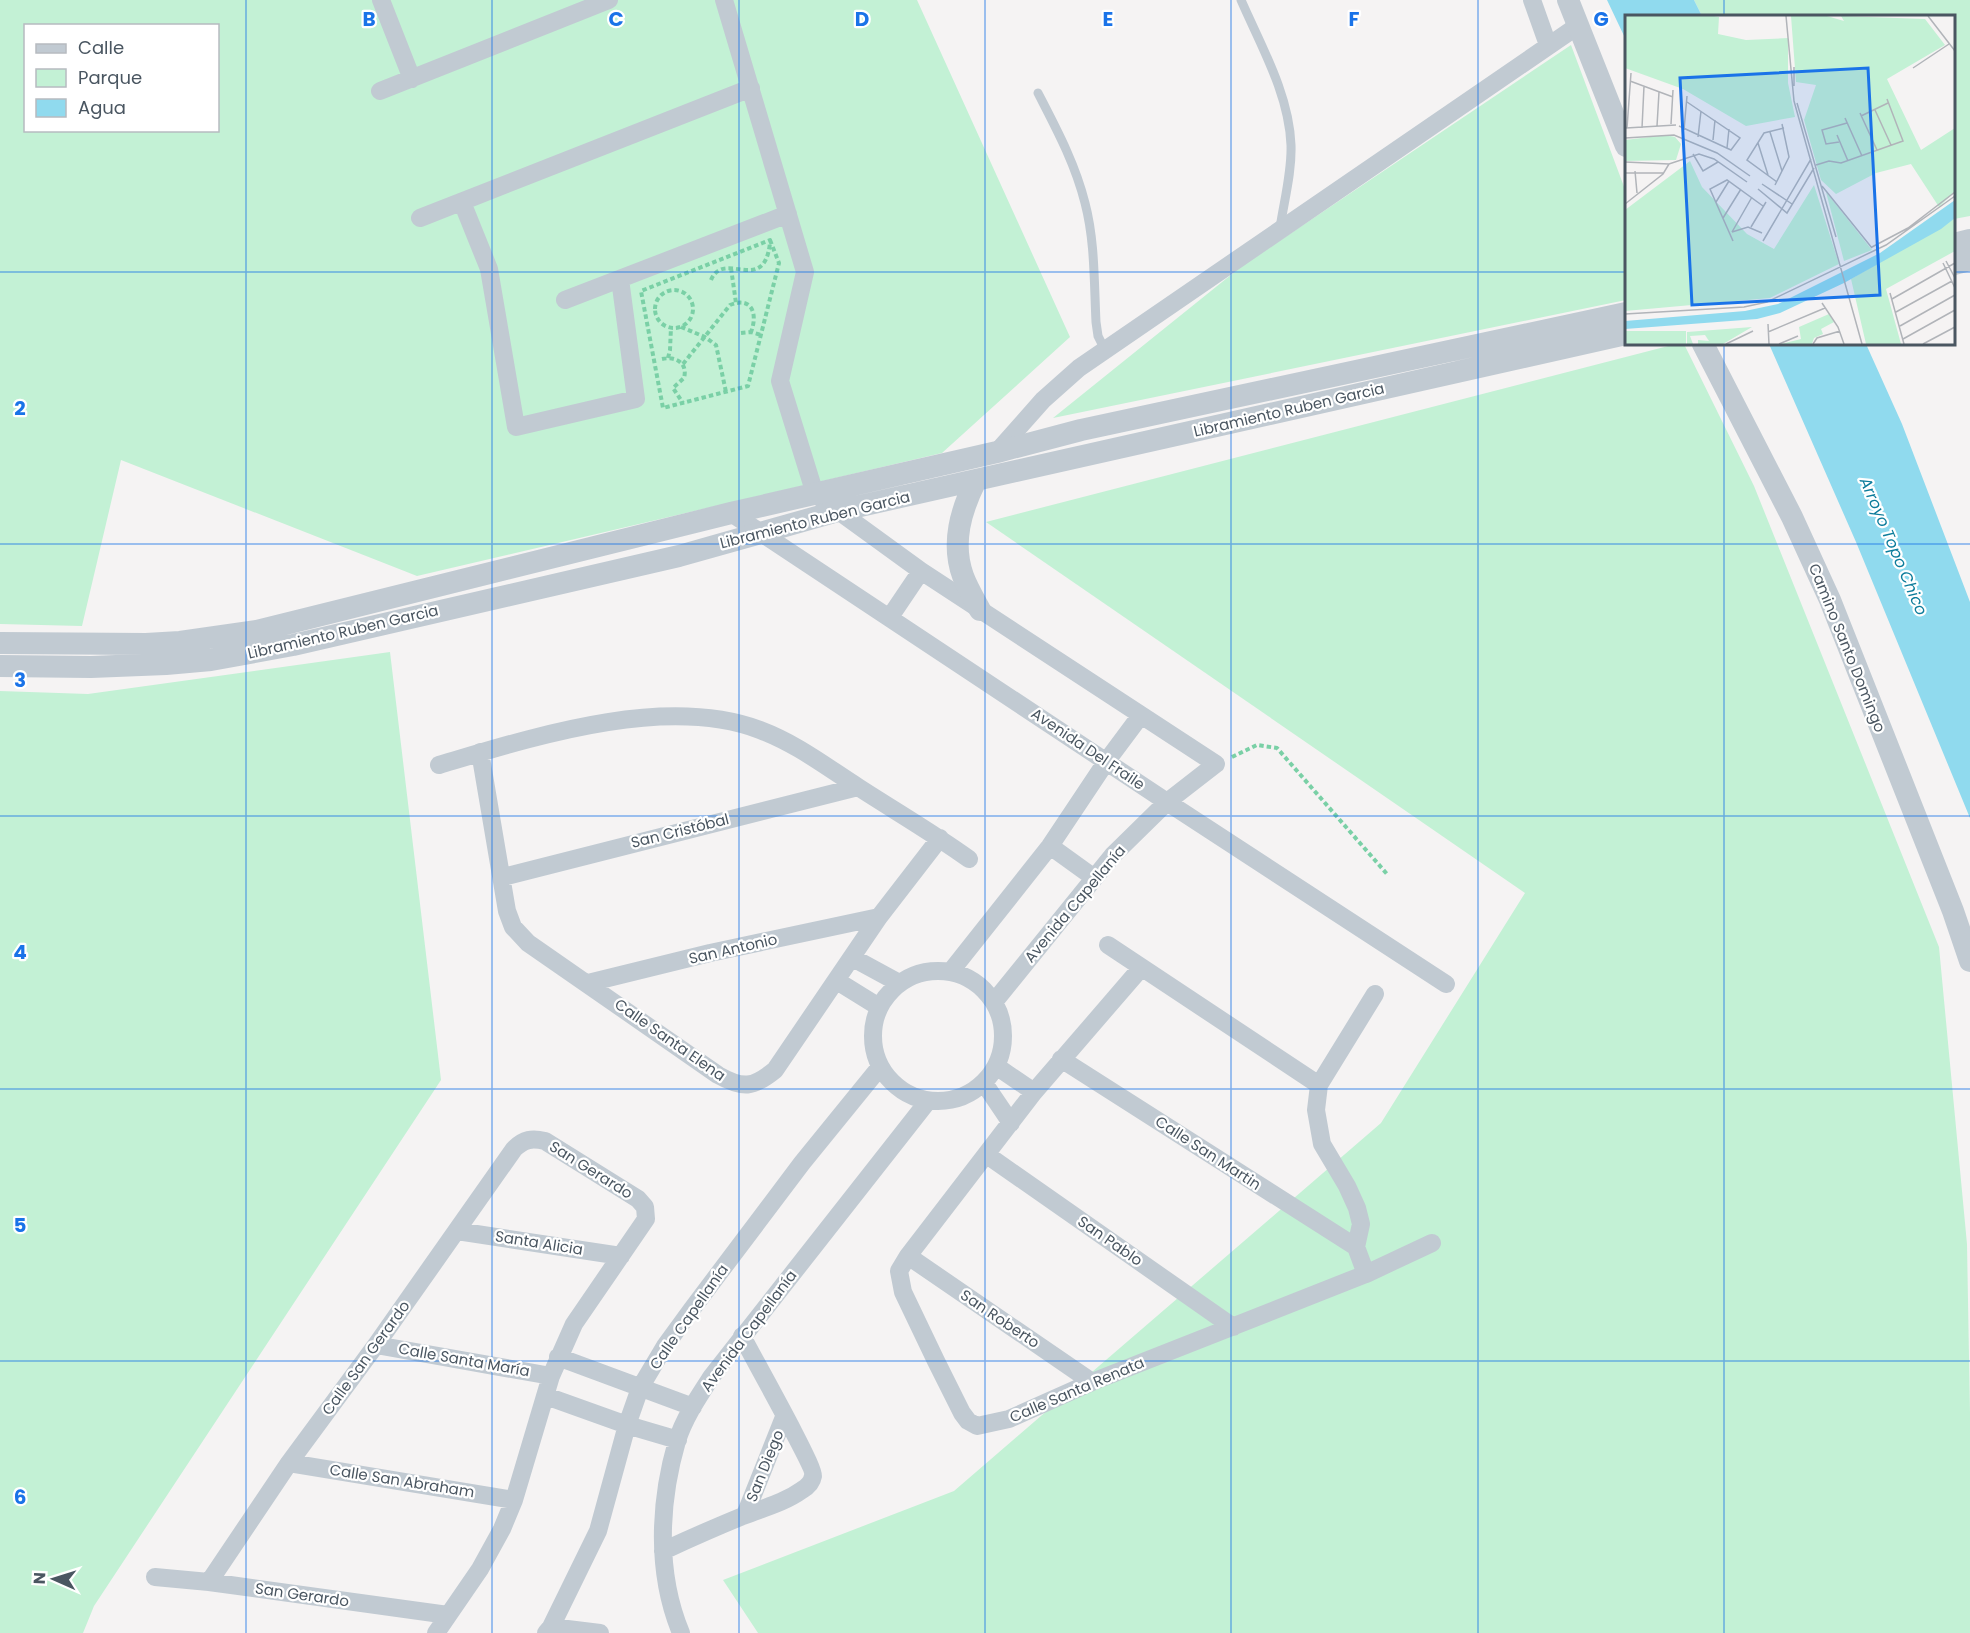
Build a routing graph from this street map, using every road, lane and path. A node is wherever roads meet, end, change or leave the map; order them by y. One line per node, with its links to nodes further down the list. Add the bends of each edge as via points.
1 (381, 0): 9 (street)
2 (609, 0): 9 (street)
3 (724, 0): 10 (street)
4 (1241, 0): 17 (lane, via 1287,115 1291,146)
5 (1532, 0): 8 (street)
6 (1568, 0): 7 (street)
7 (1580, 25): 8 (street); 13 (street)
8 (1548, 45): 17 (street)
9 (412, 79): 11 (street)
10 (751, 88): 14 (street); 15 (street)
11 (380, 91)
12 (1038, 93): 37 (lane, via 1069,154 1085,203 1096,322)
13 (1625, 143)
14 (462, 202): 16 (street); 24 (street, via 489,268 516,427 636,399)
15 (789, 214): 24 (street); 43 (street, via 806,272 780,381)
16 (420, 218)
17 (1279, 230): 37 (street)
18 (770, 240): 23 (path, via 767,257 758,268); 33 (path, via 779,263); 40 (path, via 641,291 663,408)
19 (1970, 240): 20 (street)
20 (1955, 244)
21 (1970, 260): 22 (street)
22 (1955, 264)
23 (730, 268): 25 (path, via 714,272); 27 (path)
24 (620, 279): 26 (street)
25 (711, 280)
26 (565, 300)
27 (736, 303): 31 (path, via 748,304 753,310); 35 (path, via 725,310)
28 (1625, 313): 41 (street, Libramiento Ruben Garcia, via 1081,430)
29 (671, 327): 30 (path); 30 (path, via 660,321 656,310 659,298 675,290 686,294 693,304 692,316); 38 (path, via 670,350 665,358)
30 (680, 327): 35 (path)
31 (751, 332): 32 (path); 33 (path)
32 (741, 333)
33 (761, 334): 39 (path, via 748,386)
34 (1625, 334): 42 (street, Libramiento Ruben Garcia)
35 (705, 337): 38 (path); 39 (path, via 716,345)
36 (1704, 345): 68 (street, Camino Santo Domingo, via 1830,600)
37 (1105, 350): 41 (street, via 1052,392)
38 (683, 364): 40 (path, via 684,378 673,388)
39 (726, 392): 40 (path)
40 (683, 403)
41 (997, 452): 43 (street, Libramiento Ruben Garcia)
42 (976, 480): 44 (street, Libramiento Ruben Garcia); 48 (street, via 960,520 958,559)
43 (815, 494): 44 (street); 45 (street, Libramiento Ruben Garcia)
44 (838, 512): 46 (street, Libramiento Ruben Garcia); 47 (street)
45 (731, 513): 46 (street, Avenida Del Fraile); 50 (street, Libramiento Ruben Garcia, via 256,631 146,644)
46 (760, 533): 49 (street, Avenida Del Fraile); 51 (street, Libramiento Ruben Garcia, via 679,556 250,654 126,667)
47 (921, 571): 48 (street); 49 (street)
48 (980, 610): 52 (street)
49 (890, 617): 54 (street, Avenida Del Fraile)
50 (0, 643)
51 (0, 666)
52 (1141, 715): 54 (street); 55 (street)
53 (480, 752): 56 (street); 57 (street, via 581,727 685,716 758,730 800,748); 63 (street, Calle Santa Elena)
54 (1106, 762): 58 (street, Avenida Del Fraile); 60 (street)
55 (1216, 764): 58 (street, Avenida Capellanía); 62 (path, via 1257,745 1277,748)
56 (439, 765)
57 (858, 787): 59 (street); 63 (street, San Cristóbal)
58 (1167, 802): 64 (street, Avenida Capellanía); 74 (street, Avenida Del Fraile)
59 (940, 838): 61 (street); 65 (street, Calle Santa Elena)
60 (1050, 846): 64 (street); 70 (street)
61 (969, 859)
62 (1387, 874)
63 (503, 877): 72 (street, Calle Santa Elena, via 513,927 528,943)
64 (1093, 877): 76 (street, Avenida Capellanía)
65 (879, 917): 67 (street, Calle Santa Elena); 72 (street, San Antonio)
66 (1108, 945): 69 (street)
67 (853, 958): 71 (street, Calle Santa Elena); 73 (street)
68 (1970, 961)
69 (1141, 968): 78 (street, Calle Santa Renata); 82 (street)
70 (951, 971): 73 (street, via 915,974); 76 (street, via 983,987)
71 (837, 981): 72 (street, Calle Santa Elena, via 775,1070 752,1085 739,1085 718,1075); 77 (street)
72 (588, 983)
73 (899, 983): 77 (street)
74 (1446, 984)
75 (1374, 994): 82 (street)
76 (994, 1002): 79 (street, via 1002,1022 1003,1045)
77 (879, 1007): 80 (street, via 873,1047)
78 (1061, 1059): 83 (street, Calle Santa Renata); 90 (street, Calle San Martin)
79 (996, 1066): 81 (street); 83 (street)
80 (880, 1067): 84 (street, via 892,1083 909,1095); 100 (street, Calle Capellanía, via 692,1309)
81 (984, 1083): 84 (street, via 968,1095 949,1101); 85 (street)
82 (1319, 1085): 90 (street, via 1318,1130 1357,1208 1360,1224)
83 (1034, 1092): 85 (street, Calle Santa Renata)
84 (928, 1101): 95 (street, Avenida Capellanía)
85 (1011, 1123): 87 (street, Calle Santa Renata)
86 (528, 1139): 88 (street, Calle San Gerardo, via 514,1149); 91 (street, San Gerardo, via 546,1141 638,1199 647,1212 644,1225)
87 (987, 1155): 92 (street, Calle Santa Renata); 94 (street, San Pablo)
88 (457, 1231): 91 (street, Santa Alicia); 96 (street, Calle San Gerardo)
89 (1432, 1243): 93 (street, Calle Santa Renata)
90 (1356, 1247): 93 (street)
91 (621, 1256): 97 (street, via 574,1324)
92 (908, 1256): 99 (street, San Roberto); 99 (street, Calle Santa Renata, via 899,1271 903,1292 968,1421 977,1426 1009,1419)
93 (1366, 1274): 94 (street, Calle Santa Renata)
94 (1233, 1327): 99 (street, Calle Santa Renata)
95 (742, 1336): 102 (street, Avenida Capellanía); 103 (street, San Diego)
96 (376, 1345): 98 (street, Calle Santa María); 106 (street, Calle San Gerardo)
97 (558, 1357): 98 (street); 100 (street)
98 (551, 1376): 101 (street)
99 (1092, 1382)
100 (640, 1388): 102 (street); 104 (street, Calle Capellanía)
101 (546, 1396): 104 (street); 107 (street)
102 (693, 1407): 105 (street, Avenida Capellanía)
103 (784, 1417): 108 (street, San Diego); 108 (street, San Diego, via 805,1452 813,1476 802,1491)
104 (627, 1425): 105 (street); 113 (street, Calle Capellanía, via 598,1531)
105 (678, 1440): 109 (street, Avenida Capellanía, via 665,1498)
106 (289, 1463): 107 (street, Calle San Abraham); 111 (street, Calle San Gerardo)
107 (514, 1500): 112 (street, via 480,1569)
108 (745, 1515): 109 (street, San Diego)
109 (663, 1551): 116 (street, Avenida Capellanía, via 669,1593)
110 (155, 1576): 111 (street, San Gerardo)
111 (209, 1582): 112 (street, San Gerardo)
112 (448, 1615): 114 (street)
113 (549, 1630): 115 (street)
114 (436, 1633)
115 (600, 1633)
116 (681, 1633)

